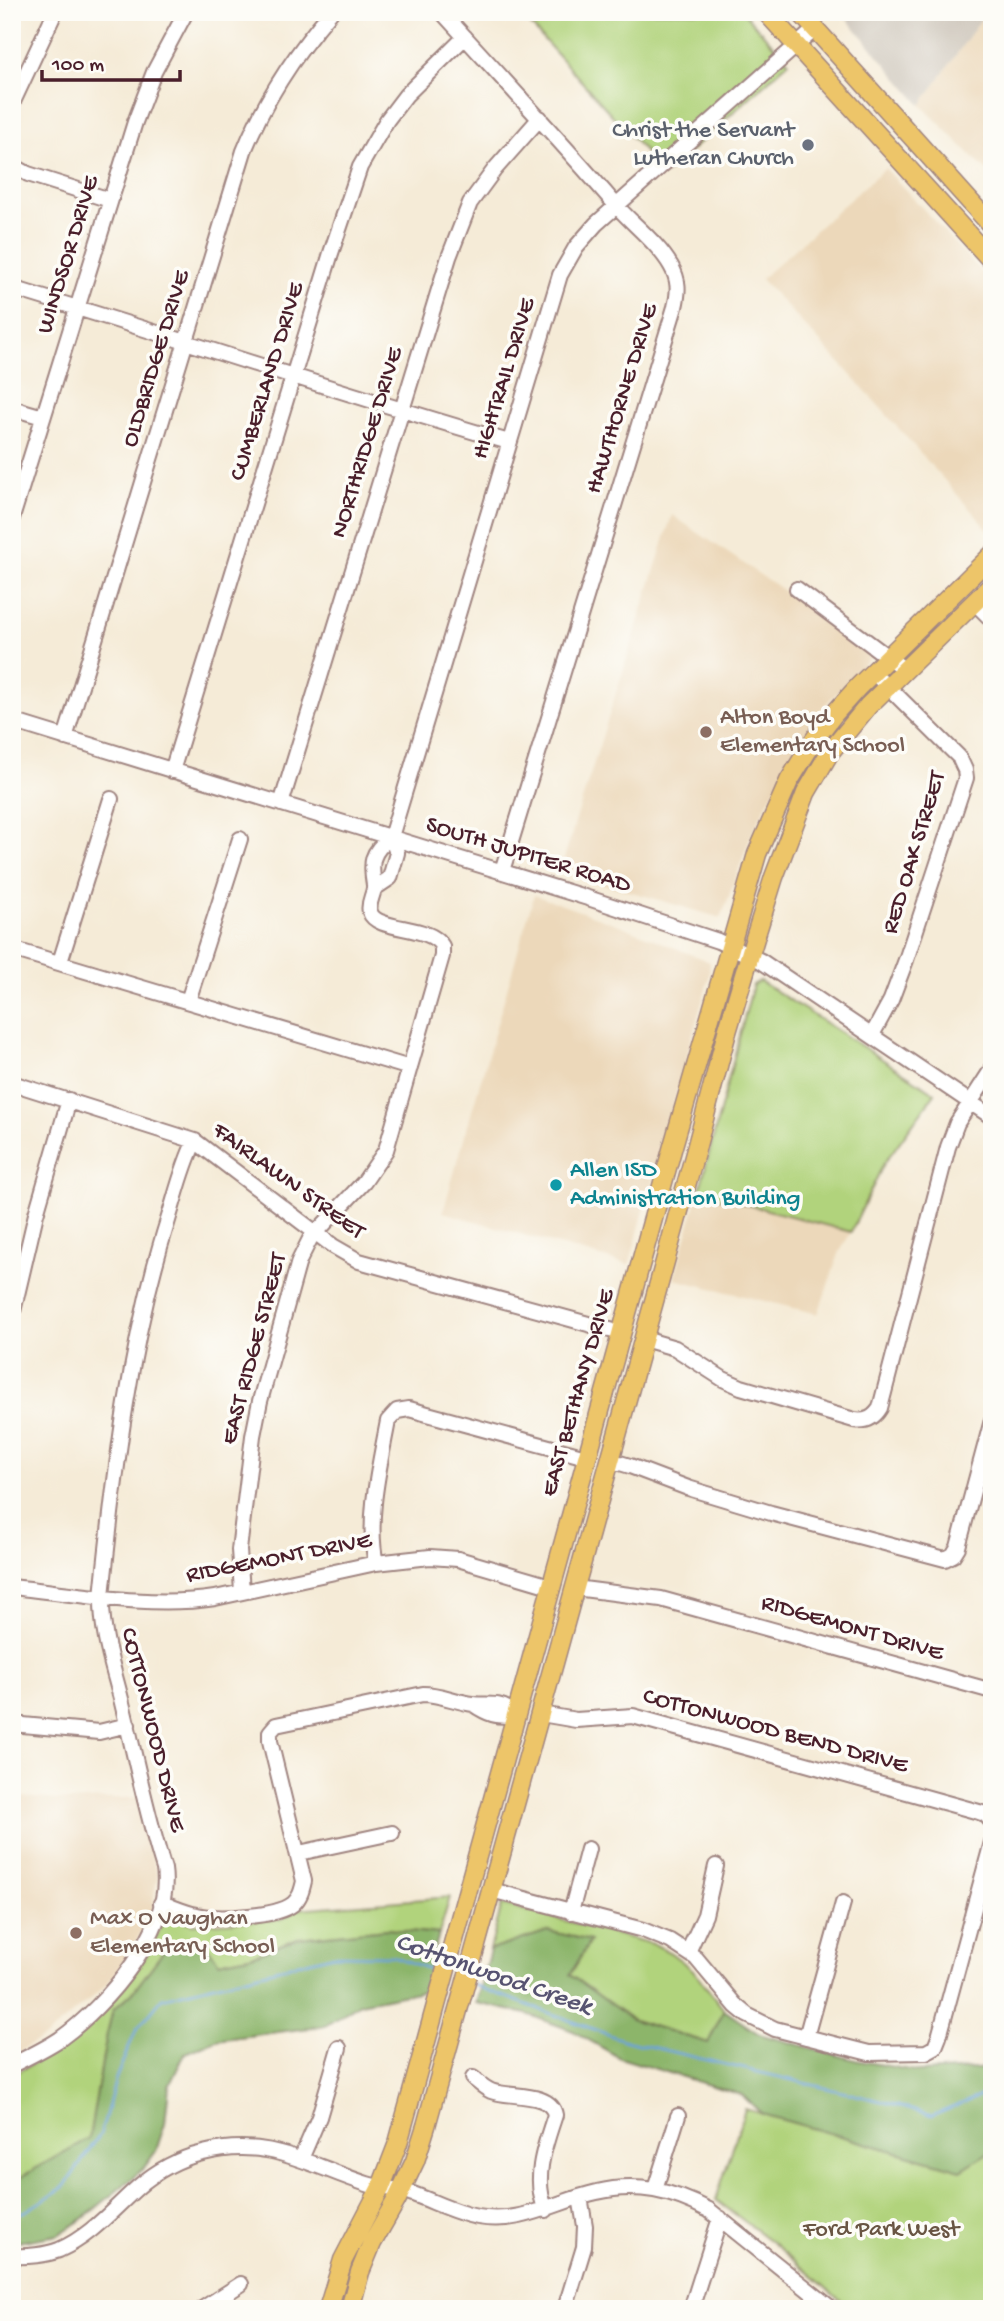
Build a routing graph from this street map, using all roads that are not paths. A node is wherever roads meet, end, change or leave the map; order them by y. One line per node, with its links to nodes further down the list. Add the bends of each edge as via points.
1 (55, 12): 10 (street)
2 (186, 12): 13 (street, WINDSOR DRIVE, via 154,72)
3 (331, 12): 21 (street, OLDBRIDGE DRIVE, via 276,84 255,122)
4 (442, 12): 8 (street, HAWTHORNE DRIVE)
5 (766, 12): 9 (main road)
6 (800, 12): 7 (main road)
7 (815, 29): 9 (street, HIGHTRAIL DRIVE); 14 (main road)
8 (465, 37): 11 (street, HAWTHORNE DRIVE); 22 (street, CUMBERLAND DRIVE, via 406,95 360,167)
9 (796, 46): 15 (street, HIGHTRAIL DRIVE); 16 (main road)
10 (12, 104)
11 (540, 118): 15 (street, HAWTHORNE DRIVE); 24 (street, NORTHRIDGE DRIVE, via 481,186 463,217)
12 (12, 165): 13 (street)
13 (110, 200): 20 (street, WINDSOR DRIVE)
14 (974, 206): 16 (main road); 17 (main road)
15 (617, 207): 26 (street, HIGHTRAIL DRIVE, via 586,234 561,275); 47 (street, HAWTHORNE DRIVE, via 667,260 679,285 678,296)
16 (957, 222): 18 (main road)
17 (992, 226)
18 (992, 261)
19 (12, 288): 20 (street)
20 (77, 306): 21 (street); 25 (street, WINDSOR DRIVE)
21 (186, 343): 22 (street); 39 (street, OLDBRIDGE DRIVE)
22 (295, 376): 24 (street); 42 (street, CUMBERLAND DRIVE)
23 (12, 408): 25 (street)
24 (402, 411): 26 (street); 44 (street, NORTHRIDGE DRIVE)
25 (43, 417): 27 (street, WINDSOR DRIVE)
26 (509, 442): 45 (street, HIGHTRAIL DRIVE)
27 (12, 518)
28 (992, 555): 30 (main road, EAST BETHANY DRIVE)
29 (992, 585): 32 (main road, EAST BETHANY DRIVE)
30 (960, 587): 32 (main road); 34 (main road, EAST BETHANY DRIVE)
31 (797, 589): 34 (street)
32 (974, 602): 33 (street); 35 (main road, EAST BETHANY DRIVE)
33 (992, 620)
34 (889, 657): 35 (street); 36 (main road, EAST BETHANY DRIVE)
35 (905, 670): 37 (main road, EAST BETHANY DRIVE)
36 (873, 672): 37 (street, RED OAK STREET); 40 (main road, EAST BETHANY DRIVE)
37 (888, 687): 41 (main road, EAST BETHANY DRIVE); 55 (street, RED OAK STREET, via 959,757 966,778 906,960)
38 (12, 722): 39 (street, SOUTH JUPITER ROAD)
39 (65, 738): 42 (street, SOUTH JUPITER ROAD)
40 (814, 740): 41 (main road); 50 (main road, EAST BETHANY DRIVE, via 777,805)
41 (830, 752): 52 (main road, EAST BETHANY DRIVE, via 798,813)
42 (172, 771): 44 (street, SOUTH JUPITER ROAD)
43 (111, 799): 53 (street)
44 (281, 804): 45 (street, SOUTH JUPITER ROAD)
45 (391, 837): 47 (street, SOUTH JUPITER ROAD); 48 (street, HIGHTRAIL DRIVE, via 378,847 370,872); 48 (street, HIGHTRAIL DRIVE, via 397,853 390,878)
46 (240, 839): 54 (street)
47 (502, 871): 50 (street, SOUTH JUPITER ROAD)
48 (374, 888): 49 (street, HIGHTRAIL DRIVE, via 369,909 375,919 433,936)
49 (442, 946): 56 (street, EAST RIDGE STREET)
50 (730, 947): 52 (street, SOUTH JUPITER ROAD); 63 (main road, EAST BETHANY DRIVE)
51 (12, 949): 53 (street)
52 (750, 956): 55 (street, SOUTH JUPITER ROAD); 64 (main road, EAST BETHANY DRIVE)
53 (60, 962): 54 (street)
54 (188, 1001): 56 (street)
55 (872, 1035): 60 (street, SOUTH JUPITER ROAD)
56 (410, 1068): 65 (street, EAST RIDGE STREET, via 392,1132 377,1165)
57 (992, 1069): 60 (street)
58 (12, 1083): 59 (street, FAIRLAWN STREET)
59 (69, 1100): 62 (street, FAIRLAWN STREET); 66 (street)
60 (971, 1102): 61 (street, SOUTH JUPITER ROAD); 68 (street, via 947,1147 880,1408 872,1418 860,1421 741,1387 675,1348)
61 (992, 1117)
62 (195, 1141): 65 (street, FAIRLAWN STREET); 77 (street, COTTONWOOD DRIVE, via 162,1239 136,1348)
63 (673, 1146): 64 (main road); 67 (main road, EAST BETHANY DRIVE)
64 (695, 1153): 68 (main road, EAST BETHANY DRIVE)
65 (317, 1232): 67 (street, FAIRLAWN STREET, via 359,1261); 76 (street, EAST RIDGE STREET, via 299,1261 256,1421 239,1550)
66 (12, 1316)
67 (621, 1333): 68 (main road); 70 (main road, EAST BETHANY DRIVE)
68 (644, 1339): 71 (main road, EAST BETHANY DRIVE)
69 (992, 1420): 71 (street, via 958,1547 949,1558 771,1513)
70 (586, 1457): 71 (main road); 72 (street, via 409,1409 397,1411 388,1421 372,1522); 73 (main road, EAST BETHANY DRIVE)
71 (610, 1463): 75 (main road, EAST BETHANY DRIVE)
72 (376, 1563): 73 (street, RIDGEMONT DRIVE, via 447,1558); 76 (street, RIDGEMONT DRIVE)
73 (550, 1586): 75 (main road); 79 (main road, EAST BETHANY DRIVE)
74 (12, 1587): 77 (street, RIDGEMONT DRIVE)
75 (575, 1588): 78 (street, RIDGEMONT DRIVE, via 661,1599); 80 (main road, EAST BETHANY DRIVE)
76 (242, 1591): 77 (street, RIDGEMONT DRIVE, via 188,1601)
77 (102, 1596): 82 (street, COTTONWOOD DRIVE, via 105,1642)
78 (992, 1691)
79 (515, 1714): 80 (main road); 87 (street, via 505,1717 473,1704 423,1694 279,1723 272,1728 270,1741); 100 (main road, EAST BETHANY DRIVE, via 398,2143)
80 (541, 1714): 83 (street, COTTONWOOD BEND DRIVE, via 576,1720 633,1716 979,1812); 89 (main road, EAST BETHANY DRIVE)
81 (12, 1724): 82 (street, via 89,1732)
82 (128, 1725): 90 (street, COTTONWOOD DRIVE, via 163,1869)
83 (992, 1822)
84 (392, 1833): 87 (street)
85 (992, 1842): 94 (street, via 935,2047 926,2052 870,2053)
86 (588, 1849): 92 (street)
87 (299, 1853): 90 (street, via 302,1891 284,1909 217,1918)
88 (716, 1866): 93 (street, via 705,1914)
89 (491, 1890): 92 (street); 102 (main road, EAST BETHANY DRIVE, via 426,2126)
90 (161, 1903): 96 (street, COTTONWOOD DRIVE, via 139,1954 107,1995 60,2038)
91 (843, 1903): 94 (street)
92 (571, 1912): 93 (street, via 643,1930)
93 (688, 1952): 94 (street, via 747,2015)
94 (806, 2037)
95 (339, 2048): 99 (street)
96 (12, 2065)
97 (473, 2078): 104 (street, via 492,2091 547,2102 554,2109 541,2159)
98 (678, 2116): 101 (street)
99 (301, 2159): 100 (street); 106 (street, via 249,2147 180,2160 140,2185 94,2229 58,2250)
100 (381, 2187): 102 (street); 109 (main road, EAST BETHANY DRIVE, via 343,2260)
101 (655, 2189): 103 (street, via 617,2188); 105 (street, via 690,2199)
102 (401, 2191): 104 (street, via 479,2217 518,2217); 110 (main road, EAST BETHANY DRIVE, via 372,2243)
103 (580, 2197): 104 (street); 111 (street, via 584,2247)
104 (546, 2210)
105 (720, 2218): 112 (street); 113 (street)
106 (12, 2256)
107 (241, 2284): 108 (street)
108 (202, 2309)
109 (328, 2309)
110 (350, 2309)
111 (565, 2309)
112 (691, 2309)
113 (832, 2309)

